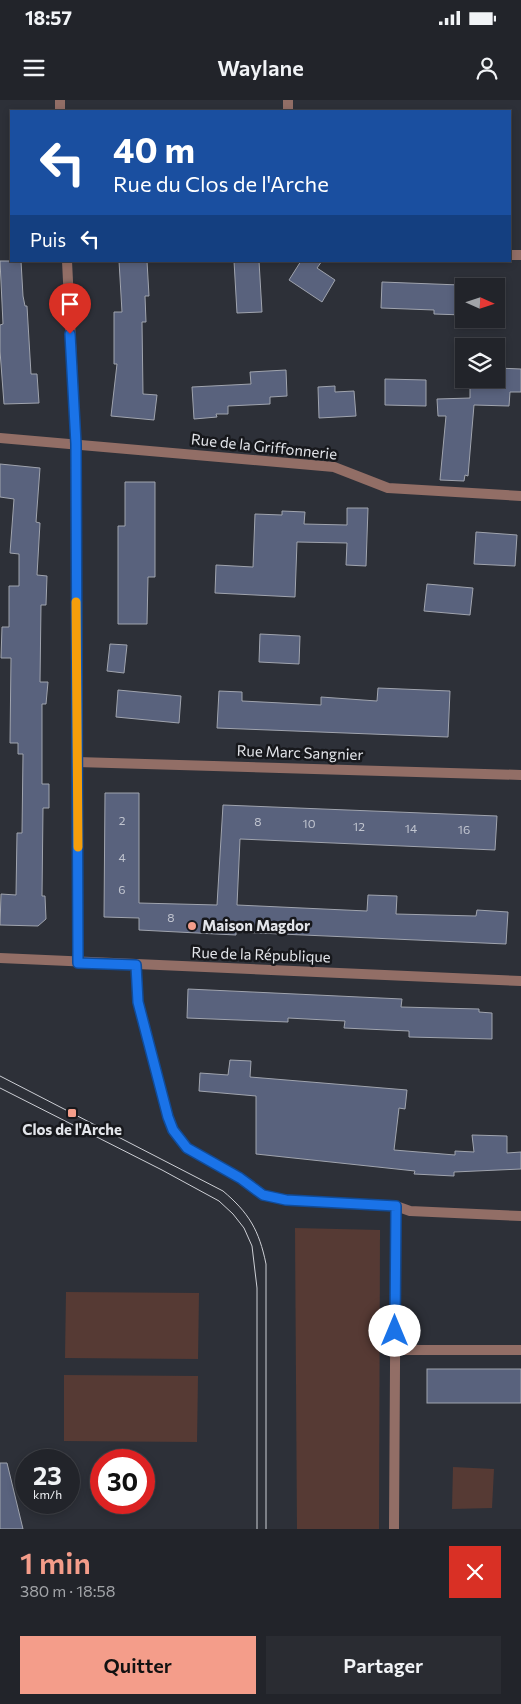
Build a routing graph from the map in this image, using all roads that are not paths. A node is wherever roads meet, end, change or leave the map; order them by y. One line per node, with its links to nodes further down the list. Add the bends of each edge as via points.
1 (67, 262): 3 (street)
2 (0, 438): 3 (street, Rue de la Griffonnerie)
3 (76, 444): 4 (street, Rue de la Griffonnerie, via 334,467 388,488); 5 (street)
4 (521, 496)
5 (77, 762): 6 (street, Rue Marc Sangnier); 8 (street)
6 (521, 775)
7 (0, 958): 8 (street, Rue de la République)
8 (78, 963): 9 (street, Rue de la République)
9 (136, 965): 10 (street, Rue de la République); 11 (street, via 138,1002 173,1130 187,1148 263,1195 286,1200)
10 (521, 981)
11 (396, 1206): 12 (street, via 410,1211); 13 (street)
12 (521, 1216)
13 (395, 1350): 14 (street); 15 (street)
14 (521, 1350)
15 (394, 1529)

